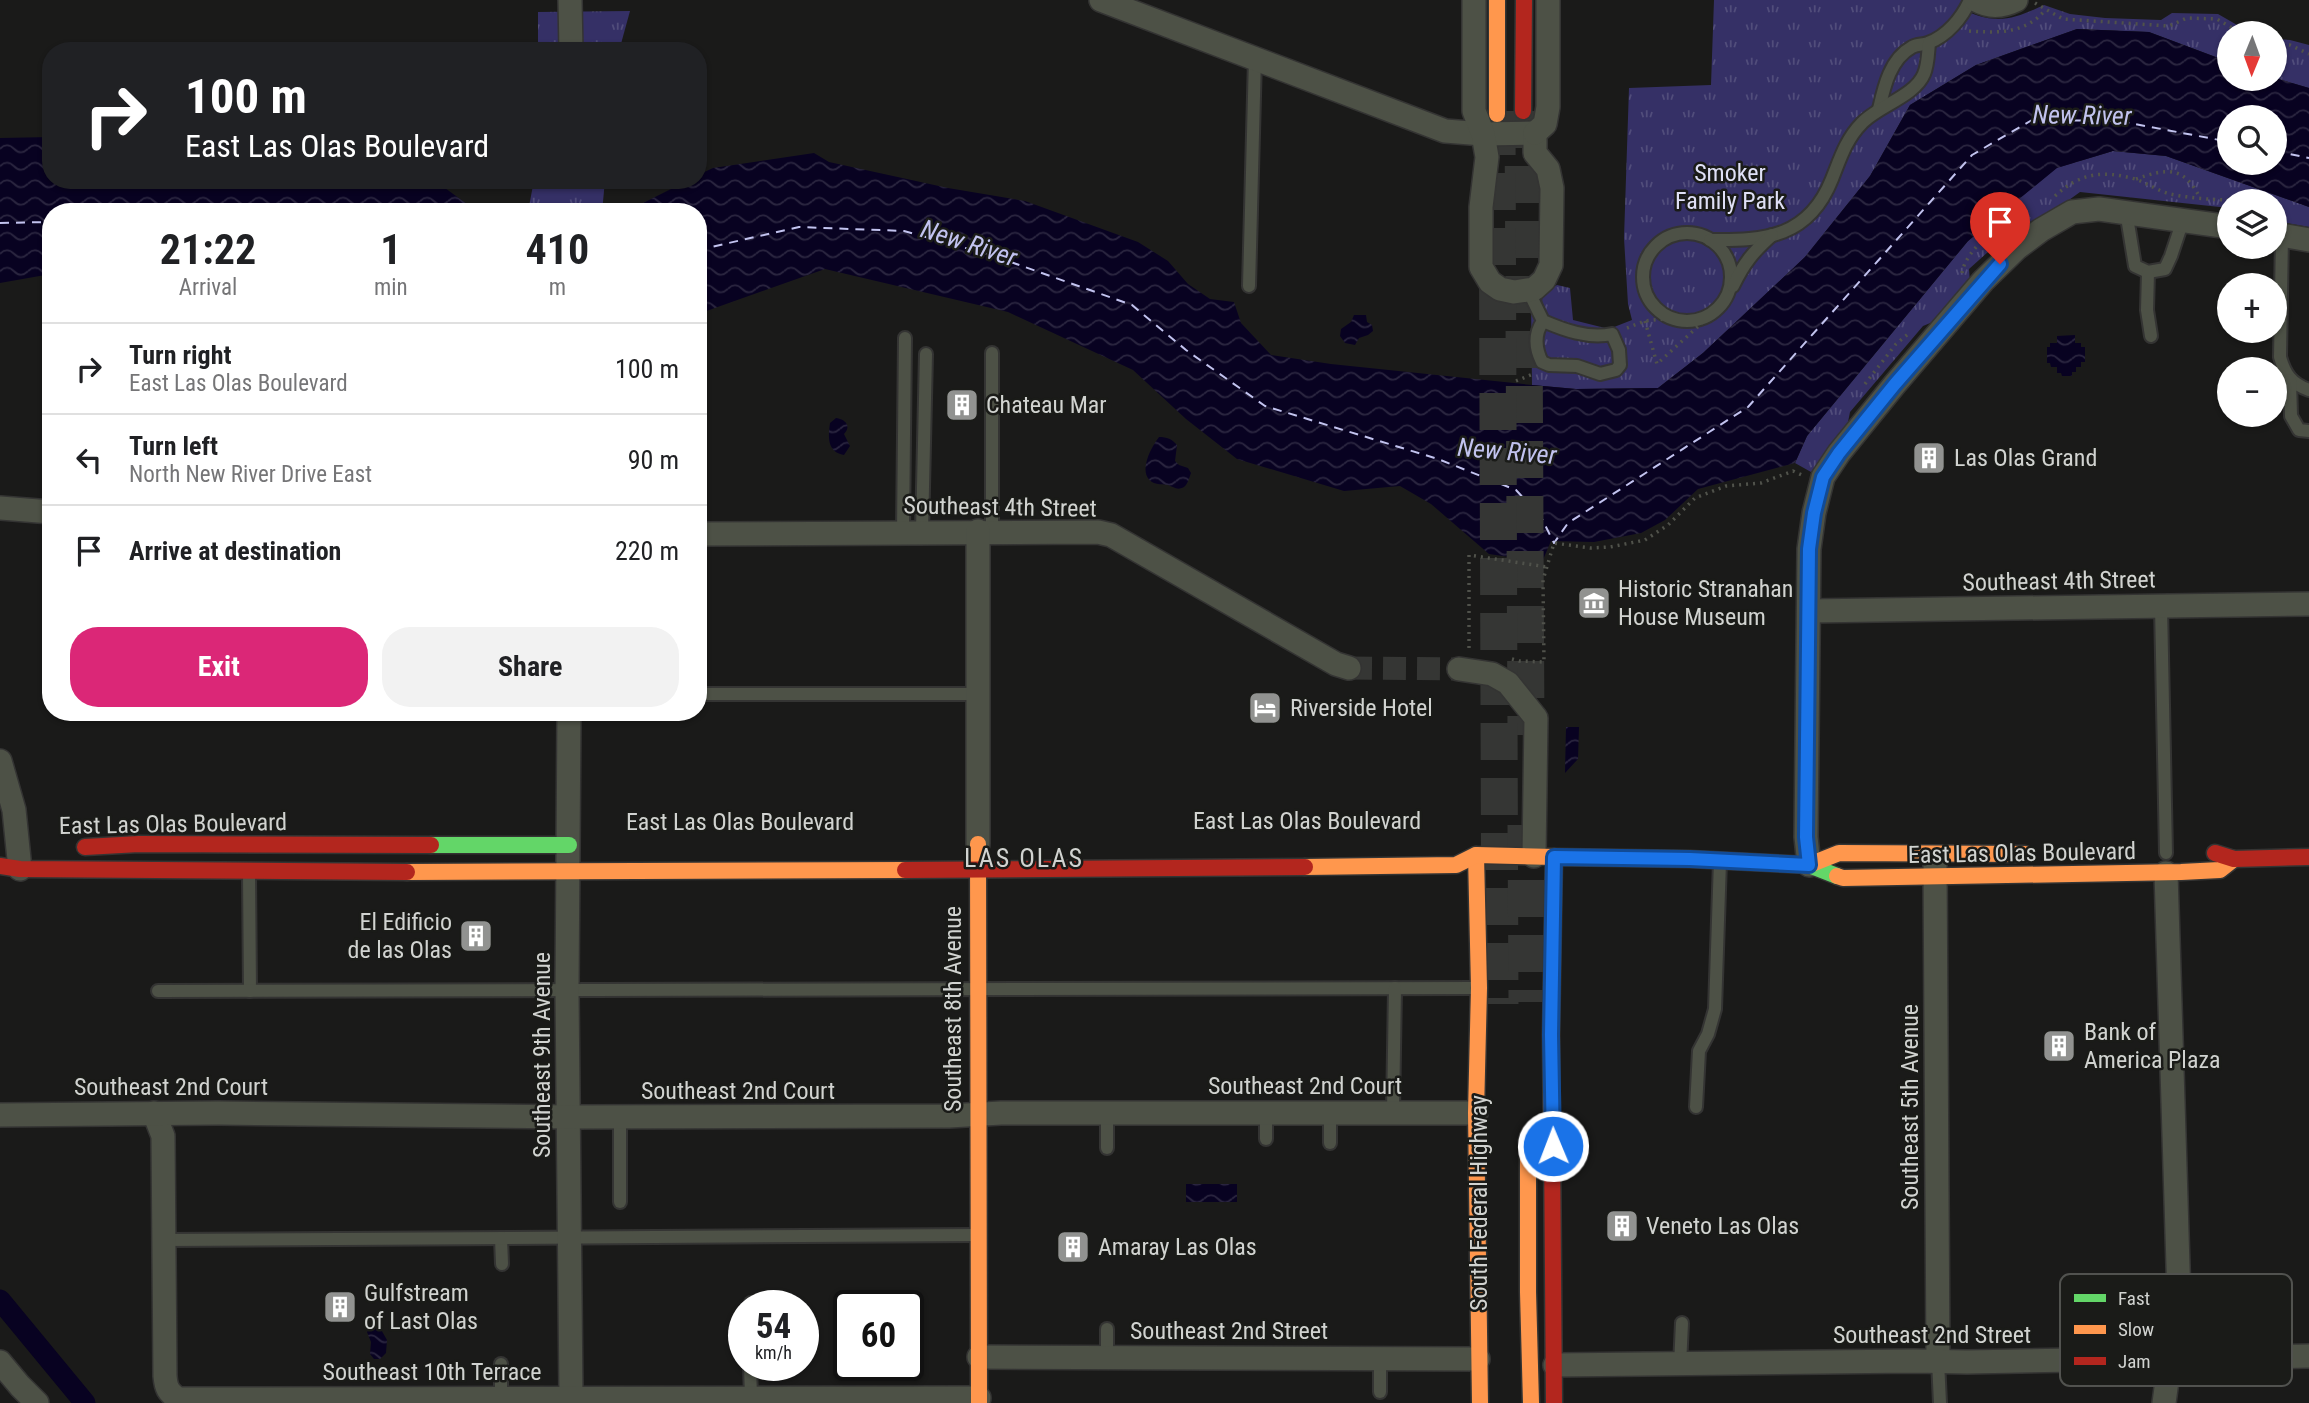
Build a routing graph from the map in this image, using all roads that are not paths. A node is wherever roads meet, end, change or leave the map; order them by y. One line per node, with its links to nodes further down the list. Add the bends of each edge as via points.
1 (570, 0): 10 (street)
2 (1101, 0): 12 (street)
3 (1475, 0): 17 (street, via 1474,111)
4 (1497, 0): 15 (main road)
5 (1524, 0): 14 (main road)
6 (1549, 0): 16 (street, via 1548,107 1545,124)
7 (1969, 0): 11 (lane, via 1959,19)
8 (1976, 0): 9 (street, via 1993,6)
9 (2017, 0)
10 (570, 42)
11 (1929, 43): 13 (lane, via 1917,85); 13 (lane, via 1913,46 1892,66)
12 (1255, 58): 17 (street, via 1445,131); 27 (lane)
13 (1879, 109): 21 (lane, via 1846,143 1819,206 1805,221)
14 (1523, 111)
15 (1497, 114)
16 (1535, 133): 17 (street); 28 (street, via 1535,153 1548,169 1552,188 1551,265 1544,280)
17 (1483, 134): 28 (street, via 1487,157 1480,207 1481,267 1500,289)
18 (2126, 211): 19 (street); 26 (lane, via 2135,266); 45 (street, via 2072,212 2017,248 1983,281 1839,453 1823,477 1814,513)
19 (2183, 220): 20 (street); 26 (lane, via 2165,269)
20 (2217, 225)
21 (1773, 235): 23 (lane, via 1744,241); 29 (lane, via 1742,265)
22 (2287, 236): 24 (street)
23 (1710, 240): 29 (lane, via 1726,257); 29 (lane, via 1691,234 1663,240 1645,263 1645,292 1662,314 1690,321 1716,310)
24 (2309, 240)
25 (2278, 259): 35 (lane, via 2280,357)
26 (2148, 272): 31 (lane)
27 (1250, 286)
28 (1528, 290): 30 (lane)
29 (1730, 293)
30 (1542, 321): 30 (lane, via 1572,333 1612,334 1620,365 1600,374 1542,362 1536,343)
31 (2151, 336)
32 (905, 338): 40 (lane)
33 (992, 353): 41 (lane)
34 (926, 354): 40 (lane)
35 (2290, 380): 36 (lane); 37 (lane, via 2291,416 2299,429)
36 (2309, 390)
37 (2309, 431)
38 (0, 508): 39 (street)
39 (42, 511)
40 (913, 531): 41 (street, Southeast 4th Street); 42 (street, Southeast 4th Street)
41 (985, 531): 47 (street, Southeast 4th Street, via 1111,534); 49 (street, Southeast 8th Avenue)
42 (707, 534)
43 (2309, 604): 44 (street, Southeast 4th Street)
44 (2161, 606): 45 (street, Southeast 4th Street); 61 (lane)
45 (1809, 611): 65 (street)
46 (1464, 662): 60 (street, via 1500,665 1536,718)
47 (1349, 668)
48 (707, 694): 49 (lane)
49 (978, 694): 52 (street, Southeast 8th Avenue)
50 (569, 721): 54 (street, Southeast 9th Avenue)
51 (0, 761): 58 (street, via 15,810)
52 (975, 844): 66 (main road, Southeast 8th Avenue)
53 (1458, 844): 59 (main road)
54 (575, 845): 55 (main road, East Las Olas Boulevard); 67 (street, Southeast 9th Avenue)
55 (72, 847)
56 (1935, 853): 57 (main road, East Las Olas Boulevard); 65 (main road, East Las Olas Boulevard, via 1839,853); 69 (street, Southeast 5th Avenue)
57 (2038, 854)
58 (14, 856): 68 (main road, East Las Olas Boulevard)
59 (1476, 856): 60 (main road, East Las Olas Boulevard); 66 (main road, East Las Olas Boulevard, via 1457,865); 71 (main road)
60 (1544, 856): 64 (main road, East Las Olas Boulevard); 90 (main road)
61 (2172, 857): 63 (main road, East Las Olas Boulevard, via 2220,853); 63 (main road, East Las Olas Boulevard, via 2220,870); 69 (main road, East Las Olas Boulevard); 99 (street)
62 (2309, 857): 63 (main road, East Las Olas Boulevard)
63 (2234, 859)
64 (1720, 861): 65 (main road, East Las Olas Boulevard); 76 (lane, via 1715,1009 1699,1051)
65 (1809, 865): 69 (main road, East Las Olas Boulevard, via 1843,877)
66 (978, 869): 67 (main road, East Las Olas Boulevard); 72 (main road, Southeast 8th Avenue)
67 (569, 870): 68 (main road, East Las Olas Boulevard); 75 (street, Southeast 9th Avenue)
68 (249, 872): 74 (lane)
69 (1936, 877): 107 (street, Southeast 5th Avenue)
70 (1395, 988): 71 (lane); 72 (lane); 78 (lane)
71 (1479, 988): 82 (main road)
72 (979, 989): 75 (lane); 84 (main road, Southeast 8th Avenue)
73 (158, 991): 74 (lane)
74 (250, 991): 75 (lane)
75 (567, 991): 85 (street, Southeast 9th Avenue)
76 (1696, 1107)
77 (1266, 1112): 80 (street, Southeast 2nd Court); 81 (street, Southeast 2nd Court); 87 (lane)
78 (1393, 1112): 81 (street, Southeast 2nd Court); 82 (street, Southeast 2nd Court)
79 (154, 1113): 83 (street, Southeast 2nd Court); 85 (street, Southeast 2nd Court); 97 (street, Southeast 10th Terrace, via 163,1136)
80 (1107, 1113): 84 (street, Southeast 2nd Court); 92 (lane)
81 (1330, 1113): 89 (lane)
82 (1476, 1113): 105 (main road)
83 (0, 1115)
84 (979, 1115): 86 (street, Southeast 2nd Court); 94 (main road, Southeast 8th Avenue)
85 (570, 1117): 86 (street, Southeast 2nd Court); 96 (street, Southeast 9th Avenue)
86 (620, 1117): 93 (lane)
87 (1266, 1139)
88 (1527, 1140): 121 (main road, South Federal Highway)
89 (1330, 1143)
90 (1553, 1146): 91 (lane); 110 (main road)
91 (1578, 1146)
92 (1107, 1148)
93 (620, 1202)
94 (979, 1235): 96 (lane); 102 (main road, Southeast 8th Avenue)
95 (501, 1238): 96 (lane); 97 (lane); 98 (lane)
96 (568, 1238): 115 (street, Southeast 9th Avenue)
97 (165, 1240): 116 (street, Southeast 10th Terrace, via 165,1376 166,1387 178,1399)
98 (502, 1264)
99 (2179, 1274)
100 (1682, 1323): 111 (lane)
101 (1107, 1329): 103 (lane)
102 (979, 1357): 103 (street, Southeast 2nd Street); 118 (main road, Southeast 8th Avenue)
103 (1107, 1357): 104 (street, Southeast 2nd Street)
104 (1380, 1358): 105 (street, Southeast 2nd Street); 113 (lane)
105 (1478, 1359): 120 (main road)
106 (2060, 1360): 107 (street, Southeast 2nd Street)
107 (1938, 1361): 111 (street, Southeast 2nd Street); 123 (lane)
108 (0, 1362): 114 (street)
109 (501, 1364): 116 (lane)
110 (1555, 1365): 111 (street, Southeast 2nd Street); 122 (main road)
111 (1680, 1365)
112 (750, 1381): 117 (lane)
113 (1380, 1392)
114 (20, 1395): 119 (street)
115 (571, 1397): 116 (street, Southeast 10th Terrace); 117 (street, Southeast 10th Terrace)
116 (501, 1398)
117 (751, 1398): 118 (street, Southeast 10th Terrace)
118 (979, 1400)
119 (37, 1403)
120 (1480, 1403)
121 (1531, 1403)
122 (1554, 1403)
123 (1940, 1403)

